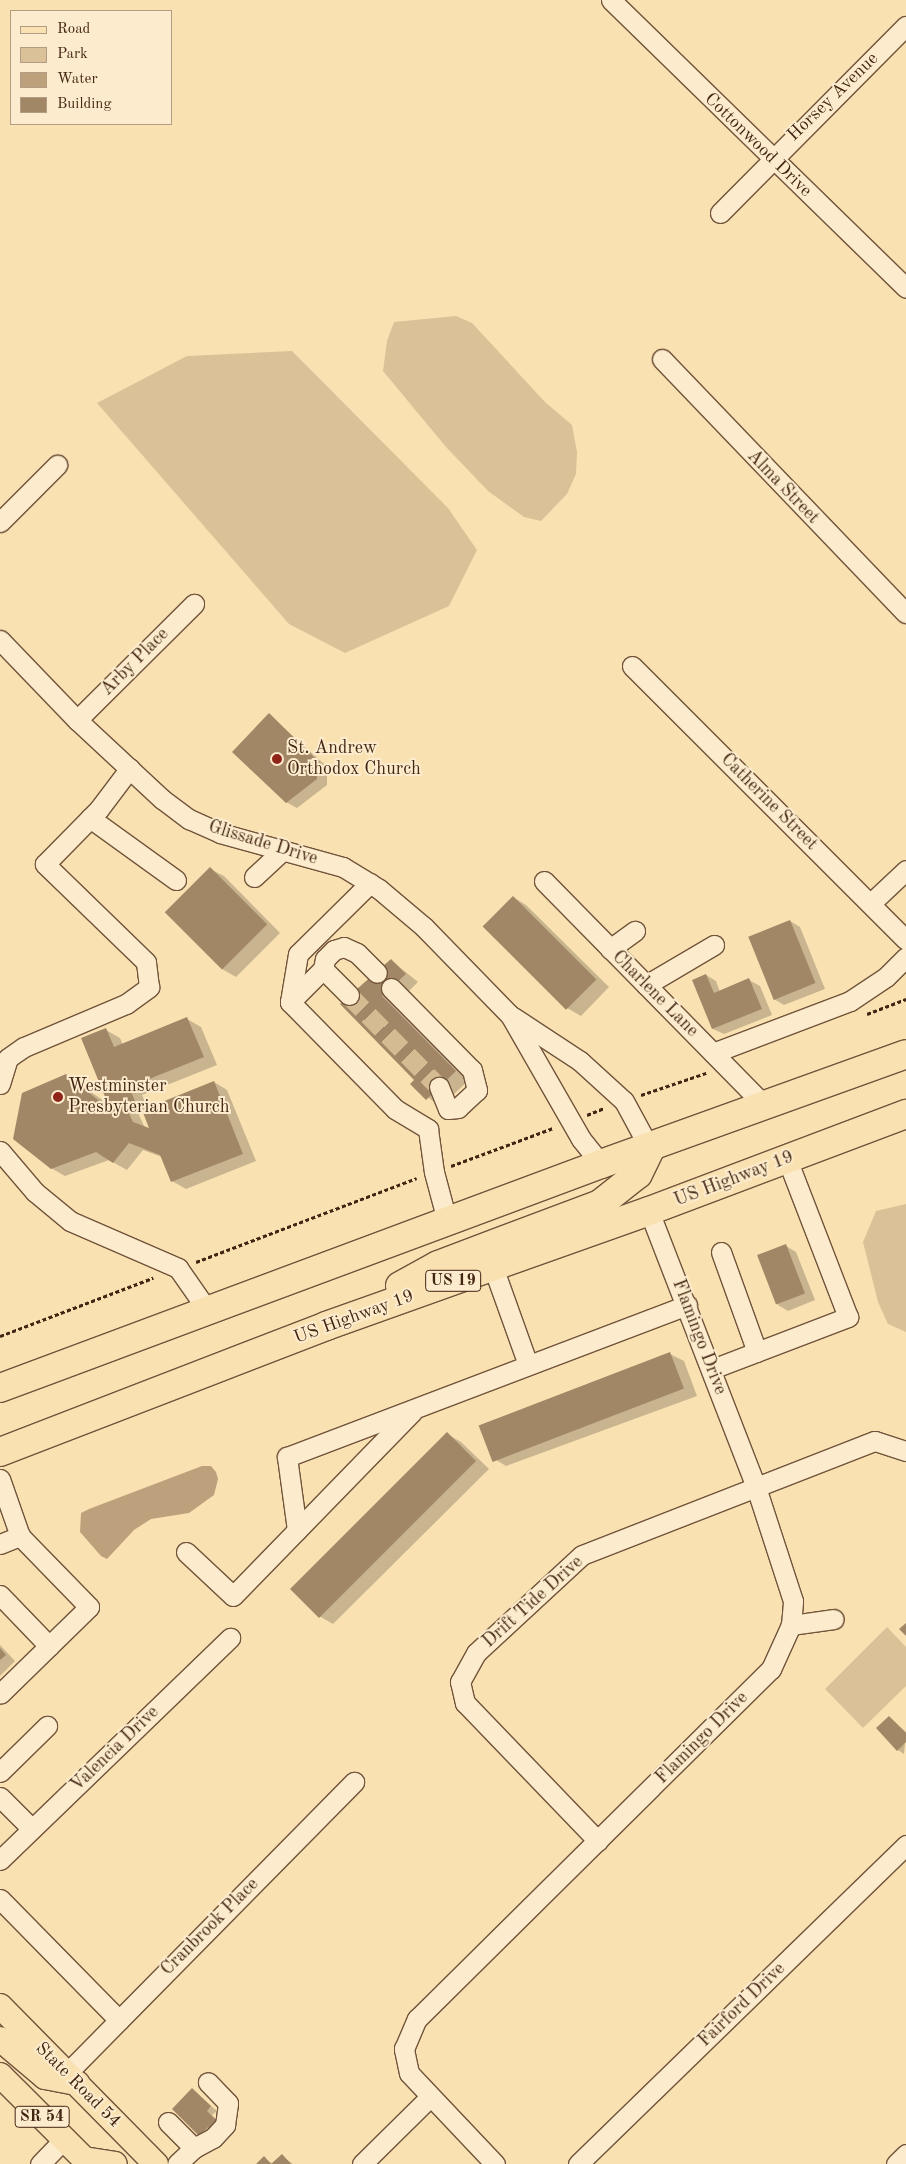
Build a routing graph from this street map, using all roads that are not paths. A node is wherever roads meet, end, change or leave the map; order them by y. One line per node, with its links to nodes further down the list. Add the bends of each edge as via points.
1 (610, 0): 3 (street, Cottonwood Drive)
2 (906, 26): 3 (street, Horsey Avenue)
3 (771, 158): 4 (street, Horsey Avenue); 5 (street, Cottonwood Drive)
4 (720, 213)
5 (906, 288)
6 (662, 359): 10 (street, Alma Street)
7 (57, 466): 8 (street)
8 (0, 522)
9 (194, 604): 13 (street, Arby Place)
10 (906, 613)
11 (0, 640): 13 (street, Glissade Drive)
12 (632, 666): 22 (street, Catherine Street)
13 (77, 720): 14 (street, Glissade Drive)
14 (130, 768): 15 (street); 16 (street, Glissade Drive, via 189,819 220,833)
15 (90, 818): 19 (street); 37 (street, via 45,864 146,962 149,987 126,1004 24,1047 8,1058)
16 (283, 850): 18 (street); 21 (street, Glissade Drive, via 344,867)
17 (906, 870): 22 (street)
18 (254, 878)
19 (176, 880)
20 (544, 882): 26 (street, Charlene Lane)
21 (370, 883): 33 (street, via 298,954); 34 (street, Glissade Drive, via 424,927)
22 (871, 903): 24 (street, Catherine Street)
23 (635, 931): 26 (street)
24 (906, 940)
25 (714, 945): 30 (street)
26 (610, 949): 30 (street, Charlene Lane)
27 (906, 956): 35 (street, via 886,977 850,1001)
28 (323, 969): 29 (street, via 325,959 334,950 344,948 357,953); 32 (street); 33 (street)
29 (377, 973)
30 (646, 986): 35 (street, Charlene Lane)
31 (391, 988): 40 (street, via 472,1070 477,1090 458,1108)
32 (349, 995)
33 (290, 1002): 42 (street, via 395,1109)
34 (510, 1015): 43 (street, Glissade Drive, via 580,1061 624,1101); 46 (street, Glissade Drive, via 581,1139)
35 (713, 1053): 39 (street, Charlene Lane)
36 (906, 1054): 39 (highway)
37 (0, 1084)
38 (439, 1087): 40 (street)
39 (766, 1106): 43 (highway)
40 (448, 1108): 42 (street)
41 (906, 1114): 45 (highway, US Highway 19 / US 19)
42 (428, 1129): 48 (street, via 434,1172)
43 (650, 1148): 46 (highway); 53 (highway, via 638,1174 600,1204 438,1265)
44 (0, 1151): 52 (street, via 35,1192 70,1221 178,1268)
45 (787, 1159): 47 (highway, US Highway 19 / US 19); 54 (street, via 848,1317)
46 (601, 1164): 48 (highway)
47 (649, 1211): 50 (highway, US Highway 19 / US 19); 51 (street, Flamingo Drive)
48 (447, 1221): 52 (highway)
49 (721, 1252): 54 (street)
50 (493, 1267): 53 (highway, US Highway 19 / US 19); 55 (street)
51 (687, 1305): 55 (street); 56 (street, Flamingo Drive)
52 (208, 1311): 57 (highway)
53 (326, 1326): 60 (highway, US Highway 19 / US 19)
54 (758, 1352): 56 (street)
55 (528, 1365): 58 (street)
56 (712, 1370): 62 (street, Flamingo Drive)
57 (0, 1388)
58 (416, 1408): 63 (street); 63 (street, via 287,1457)
59 (906, 1451): 62 (street, Drift Tide Drive, via 876,1441)
60 (0, 1452)
61 (0, 1479): 64 (street)
62 (756, 1487): 69 (street, Flamingo Drive, via 793,1601); 78 (street, Drift Tide Drive, via 582,1555 476,1653 460,1682 465,1703)
63 (297, 1530): 66 (street, via 233,1596)
64 (20, 1536): 65 (street); 71 (street, via 89,1606)
65 (0, 1544)
66 (186, 1552)
67 (0, 1595): 71 (street)
68 (834, 1619): 69 (street)
69 (792, 1625): 78 (street, Flamingo Drive, via 771,1669)
70 (230, 1638): 77 (street, Valencia Drive)
71 (49, 1646): 72 (street)
72 (0, 1694)
73 (47, 1726): 74 (street)
74 (0, 1772)
75 (354, 1782): 83 (street, Cranbrook Place)
76 (0, 1798): 77 (street)
77 (32, 1829): 80 (street, Valencia Drive)
78 (598, 1841): 88 (street, Flamingo Drive, via 417,2019 404,2049 408,2073)
79 (906, 1845): 100 (street, Fairford Drive)
80 (0, 1860)
81 (0, 1899): 83 (street)
82 (0, 2006): 86 (main road, State Road 54 / SR 54)
83 (119, 2020): 86 (street, Cranbrook Place)
84 (0, 2039): 86 (main road, via 45,2077)
85 (0, 2075): 90 (main road, SR 54)
86 (72, 2078): 96 (main road, State Road 54 / SR 54)
87 (208, 2082): 91 (street, via 228,2103 225,2126 213,2138)
88 (430, 2097): 98 (street); 99 (street)
89 (168, 2122): 91 (street)
90 (64, 2139): 93 (main road, SR 54); 94 (street)
91 (194, 2148): 97 (street)
92 (906, 2154): 101 (street)
93 (87, 2162): 95 (main road)
94 (40, 2164)
95 (115, 2164)
96 (156, 2164)
97 (177, 2164)
98 (362, 2164)
99 (495, 2164)
100 (578, 2164)
101 (896, 2164)

